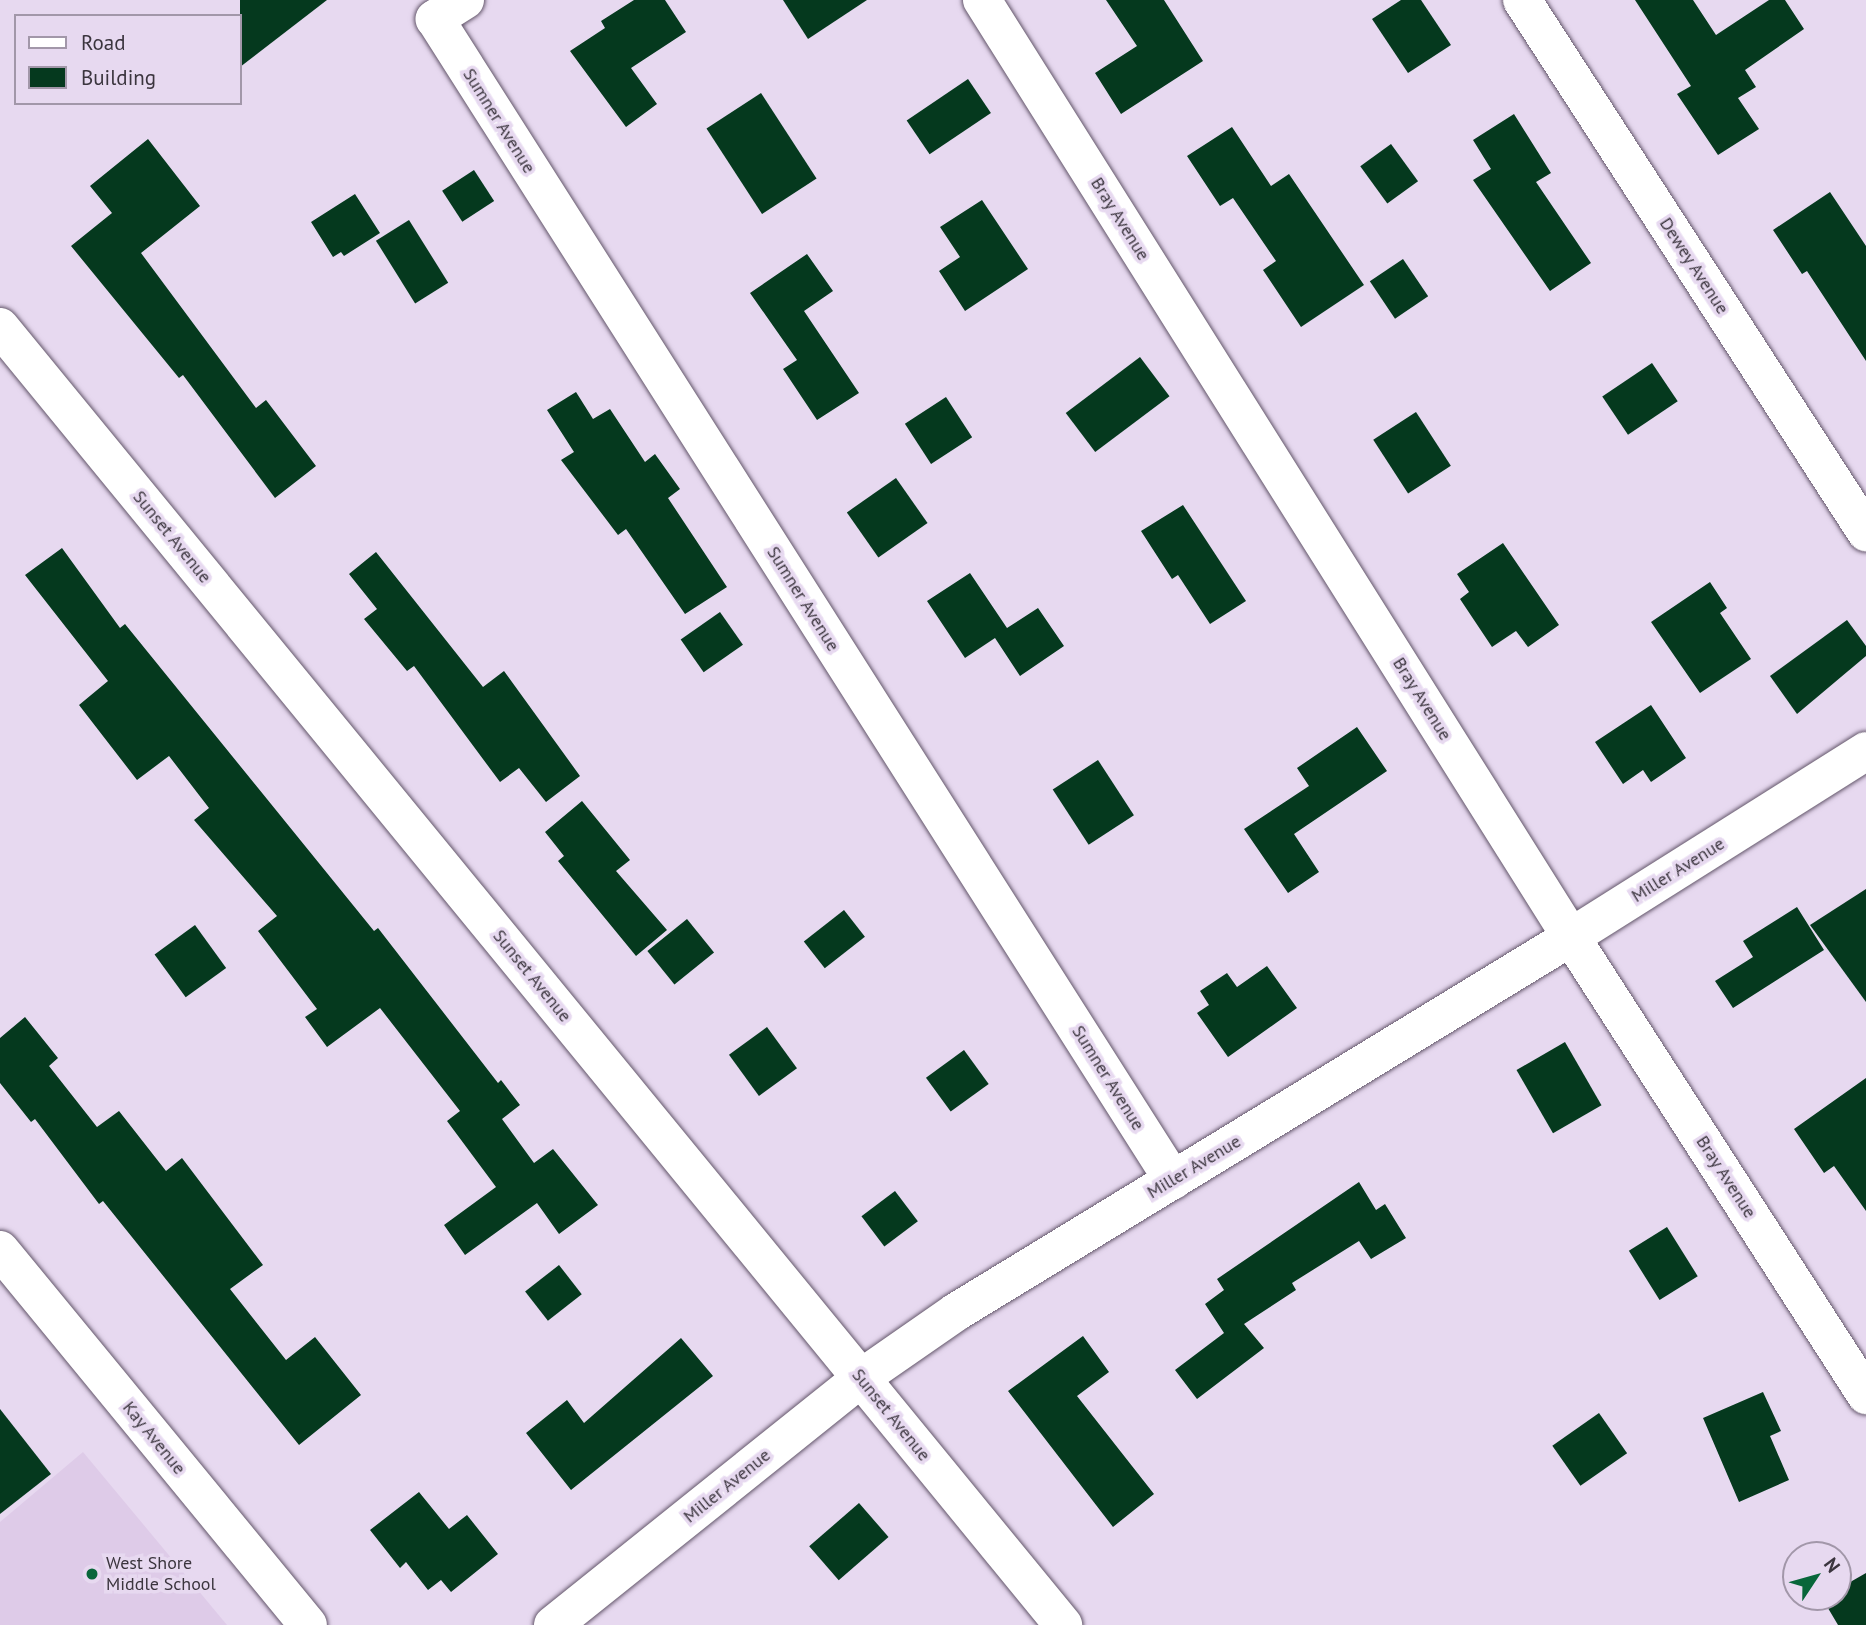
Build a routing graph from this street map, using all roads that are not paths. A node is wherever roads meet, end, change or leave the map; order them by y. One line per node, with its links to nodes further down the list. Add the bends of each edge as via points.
1 (982, 0): 7 (street, Bray Avenue)
2 (1522, 0): 5 (street, Dewey Avenue)
3 (450, 9): 8 (street, Sumner Avenue)
4 (0, 327): 10 (street, Sunset Avenue)
5 (1866, 532)
6 (1866, 751): 7 (street, Miller Avenue)
7 (1571, 937): 8 (street, Miller Avenue); 11 (street, Bray Avenue)
8 (1172, 1180): 10 (street, Miller Avenue, via 956,1312)
9 (0, 1250): 12 (street, Kay Avenue)
10 (861, 1378): 13 (street, Miller Avenue); 14 (street, Sunset Avenue)
11 (1866, 1395)
12 (308, 1625)
13 (553, 1625)
14 (1063, 1625)

